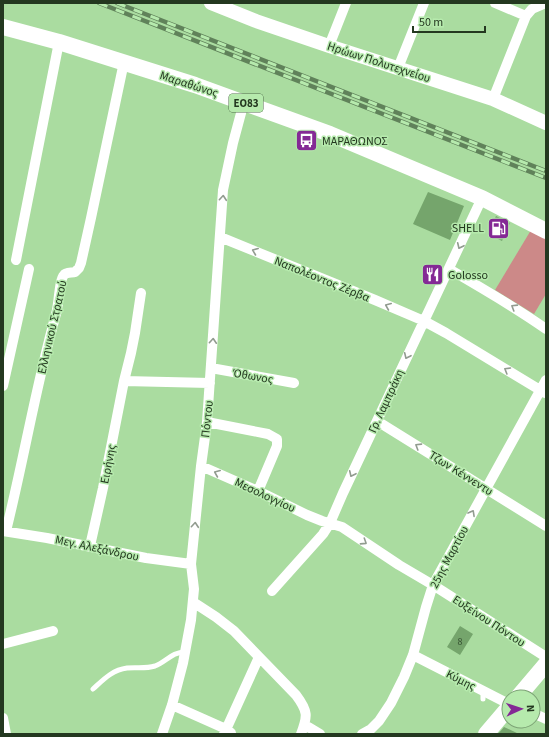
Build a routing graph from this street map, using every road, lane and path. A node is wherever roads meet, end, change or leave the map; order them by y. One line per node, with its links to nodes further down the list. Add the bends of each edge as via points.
1 (211, 3): 9 (street, Ηρώων Πολυτεχνείου)
2 (346, 3): 9 (street)
3 (424, 3): 11 (street)
4 (494, 3): 6 (street)
5 (546, 3): 6 (street, via 532,9)
6 (526, 16): 12 (street)
7 (3, 27): 8 (main road, Μαραθώνος / ΕΟ83)
8 (59, 42): 10 (main road, Μαραθώνος / ΕΟ83); 18 (street)
9 (329, 46): 11 (street, Ηρώων Πολυτεχνείου)
10 (124, 62): 13 (main road, Μαραθώνος / ΕΟ83); 38 (street, Ελληνικού Στρατού, via 81,263 75,272 64,275 60,284 58,308)
11 (398, 68): 12 (street, Ηρώων Πολυτεχνείου)
12 (493, 99): 14 (street, Ηρώων Πολυτεχνείου)
13 (244, 102): 15 (main road, Μαραθώνος / ΕΟ83, via 330,134); 17 (street, Πόντου, one-way to 13, via 224,190)
14 (546, 123)
15 (482, 198): 16 (main road, Μαραθώνος / ΕΟ83); 20 (street, Γρ. Λαμπράκη, one-way to 20)
16 (546, 232)
17 (220, 237): 22 (street, Ναπολέοντος Ζέρβα, one-way to 17); 24 (street, Πόντου, one-way to 17)
18 (16, 260)
19 (29, 269): 29 (street)
20 (449, 269): 22 (street, Γρ. Λαμπράκη); 23 (street, one-way to 20, via 497,296)
21 (141, 293): 26 (street, Ειρήνης)
22 (424, 321): 30 (street, Ναπολέοντος Ζέρβα, one-way to 22); 31 (street, Γρ. Λαμπράκη, one-way to 31)
23 (546, 329)
24 (211, 368): 27 (street, Πόντου); 28 (street, Όθωνος)
25 (546, 380): 30 (street, 25ης Μαρτίου)
26 (124, 381): 27 (street); 39 (street, Ειρήνης)
27 (210, 383): 32 (street, Πόντου)
28 (294, 383)
29 (3, 386)
30 (543, 392): 34 (street, 25ης Μαρτίου)
31 (377, 421): 34 (street, Τζων Κέννεντυ, one-way to 31); 36 (street, Γρ. Λαμπράκη, one-way to 36)
32 (207, 422): 33 (street, Πόντου); 35 (street, via 268,434 277,439 277,446)
33 (201, 466): 35 (street, Μεσολογγίου, one-way to 33); 40 (street, Πόντου, one-way to 33)
34 (486, 488): 37 (street, Τζων Κέννεντυ); 41 (street, 25ης Μαρτίου, one-way to 34)
35 (258, 491): 36 (street, Μεσολογγίου, via 307,515)
36 (330, 523): 41 (street, Ευξείνου Πόντου, one-way to 41, via 342,527); 42 (street, Γρ. Λαμπράκη)
37 (546, 526)
38 (4, 531): 39 (street, Μεγ. Αλεξάνδρου)
39 (90, 546): 40 (street, Μεγ. Αλεξάνδρου)
40 (191, 564): 43 (street, Πόντου)
41 (433, 584): 47 (street, 25ης Μαρτίου); 49 (street, Ευξείνου Πόντου)
42 (272, 591)
43 (193, 602): 46 (street, Πόντου); 48 (street, via 234,631)
44 (53, 631): 45 (street)
45 (3, 644)
46 (185, 652): 51 (lane, via 175,653 150,667 127,668 114,672); 54 (street, Πόντου)
47 (413, 655): 53 (street, Κύμης, via 483,695); 62 (street, 25ης Μαρτίου, via 386,711 374,727)
48 (259, 657): 57 (street, via 301,702 306,715); 58 (street)
49 (546, 657)
50 (546, 664): 52 (main road)
51 (93, 689)
52 (525, 689)
53 (501, 701)
54 (172, 705): 58 (street); 60 (street, Πόντου)
55 (501, 716): 63 (main road)
56 (3, 718): 59 (street)
57 (303, 729): 61 (street)
58 (227, 732)
59 (6, 734)
60 (162, 734)
61 (319, 734)
62 (362, 734)
63 (486, 734)

